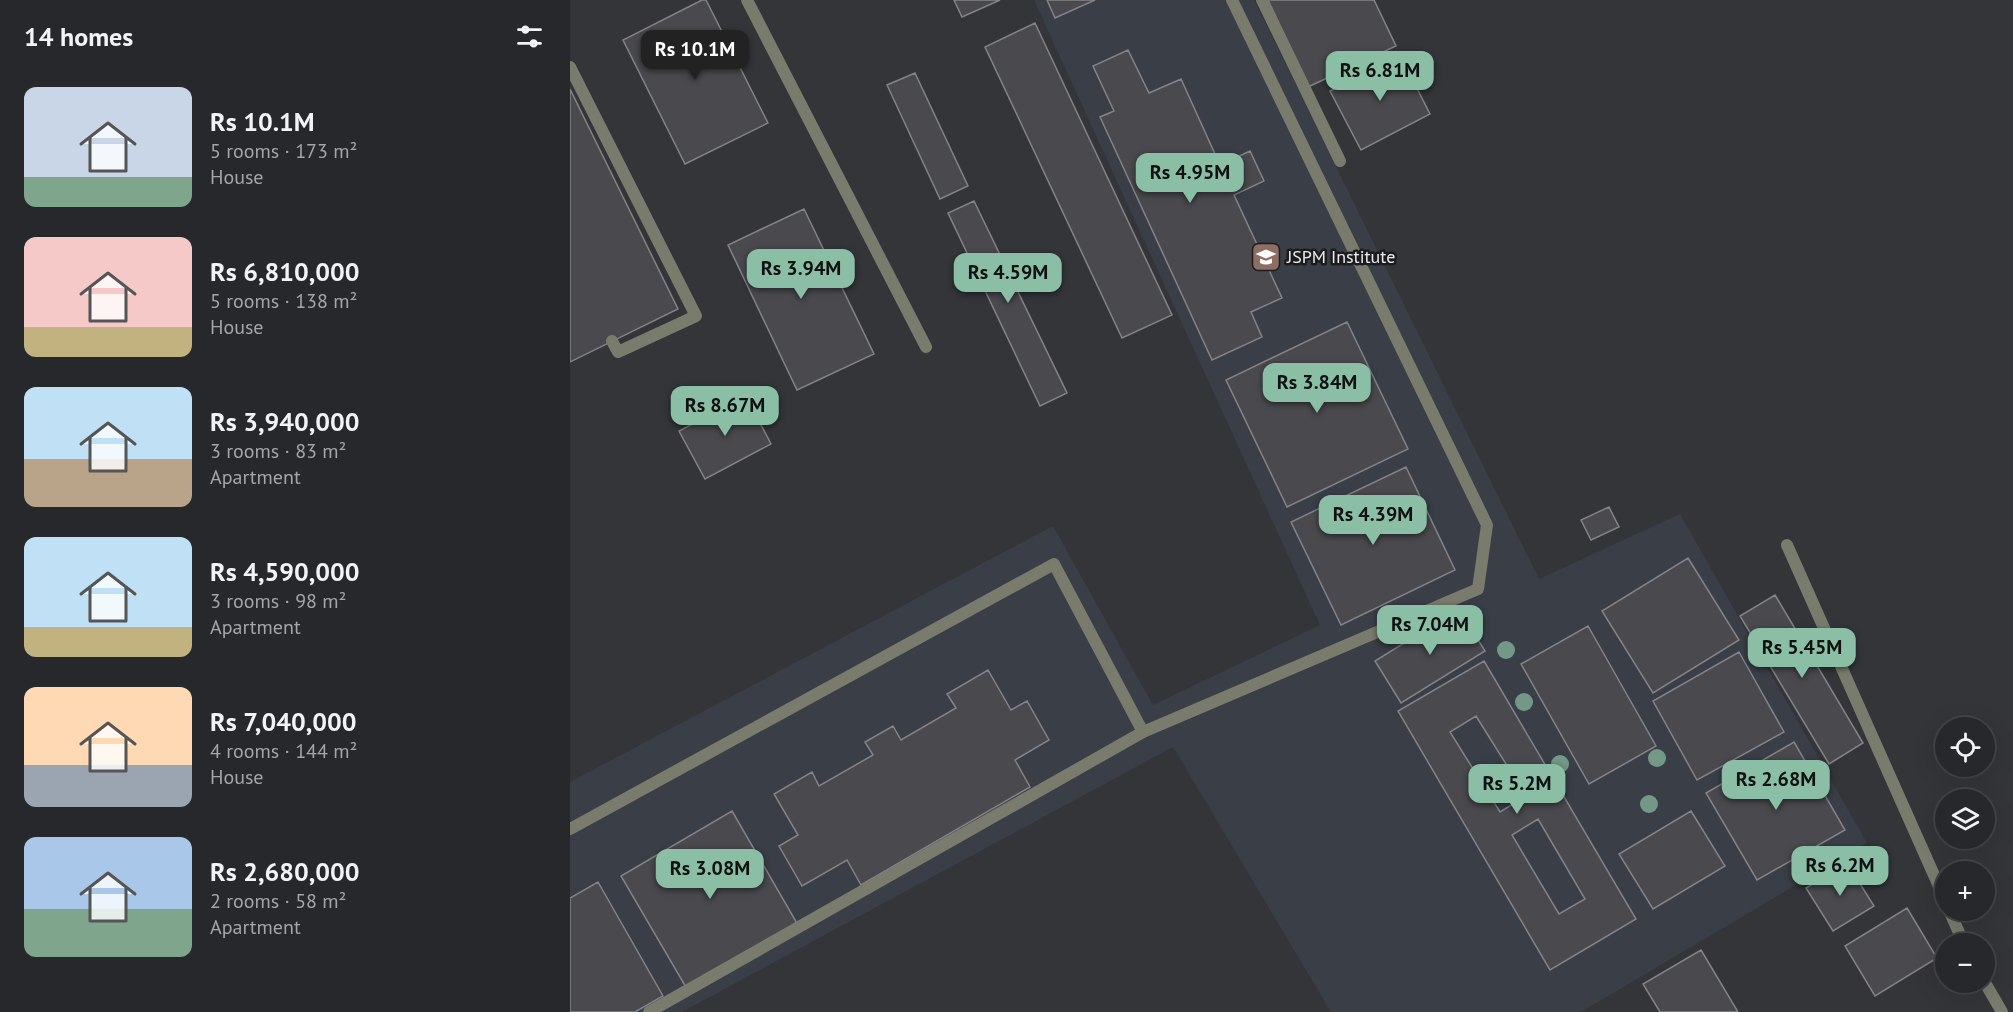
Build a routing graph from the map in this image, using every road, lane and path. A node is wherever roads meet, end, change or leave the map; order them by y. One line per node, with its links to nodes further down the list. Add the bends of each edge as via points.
1 (747, 0): 7 (street)
2 (1232, 0): 9 (street, via 1487,525 1485,547 1478,589)
3 (1262, 0): 5 (street)
4 (570, 67): 6 (street, via 696,316 618,352)
5 (1340, 161)
6 (612, 341)
7 (926, 347)
8 (1788, 544): 11 (street)
9 (1143, 732): 10 (street, via 1054,564); 13 (street)
10 (570, 829)
11 (1935, 877)
12 (1991, 993): 14 (street)
13 (650, 1012)
14 (2002, 1012)

